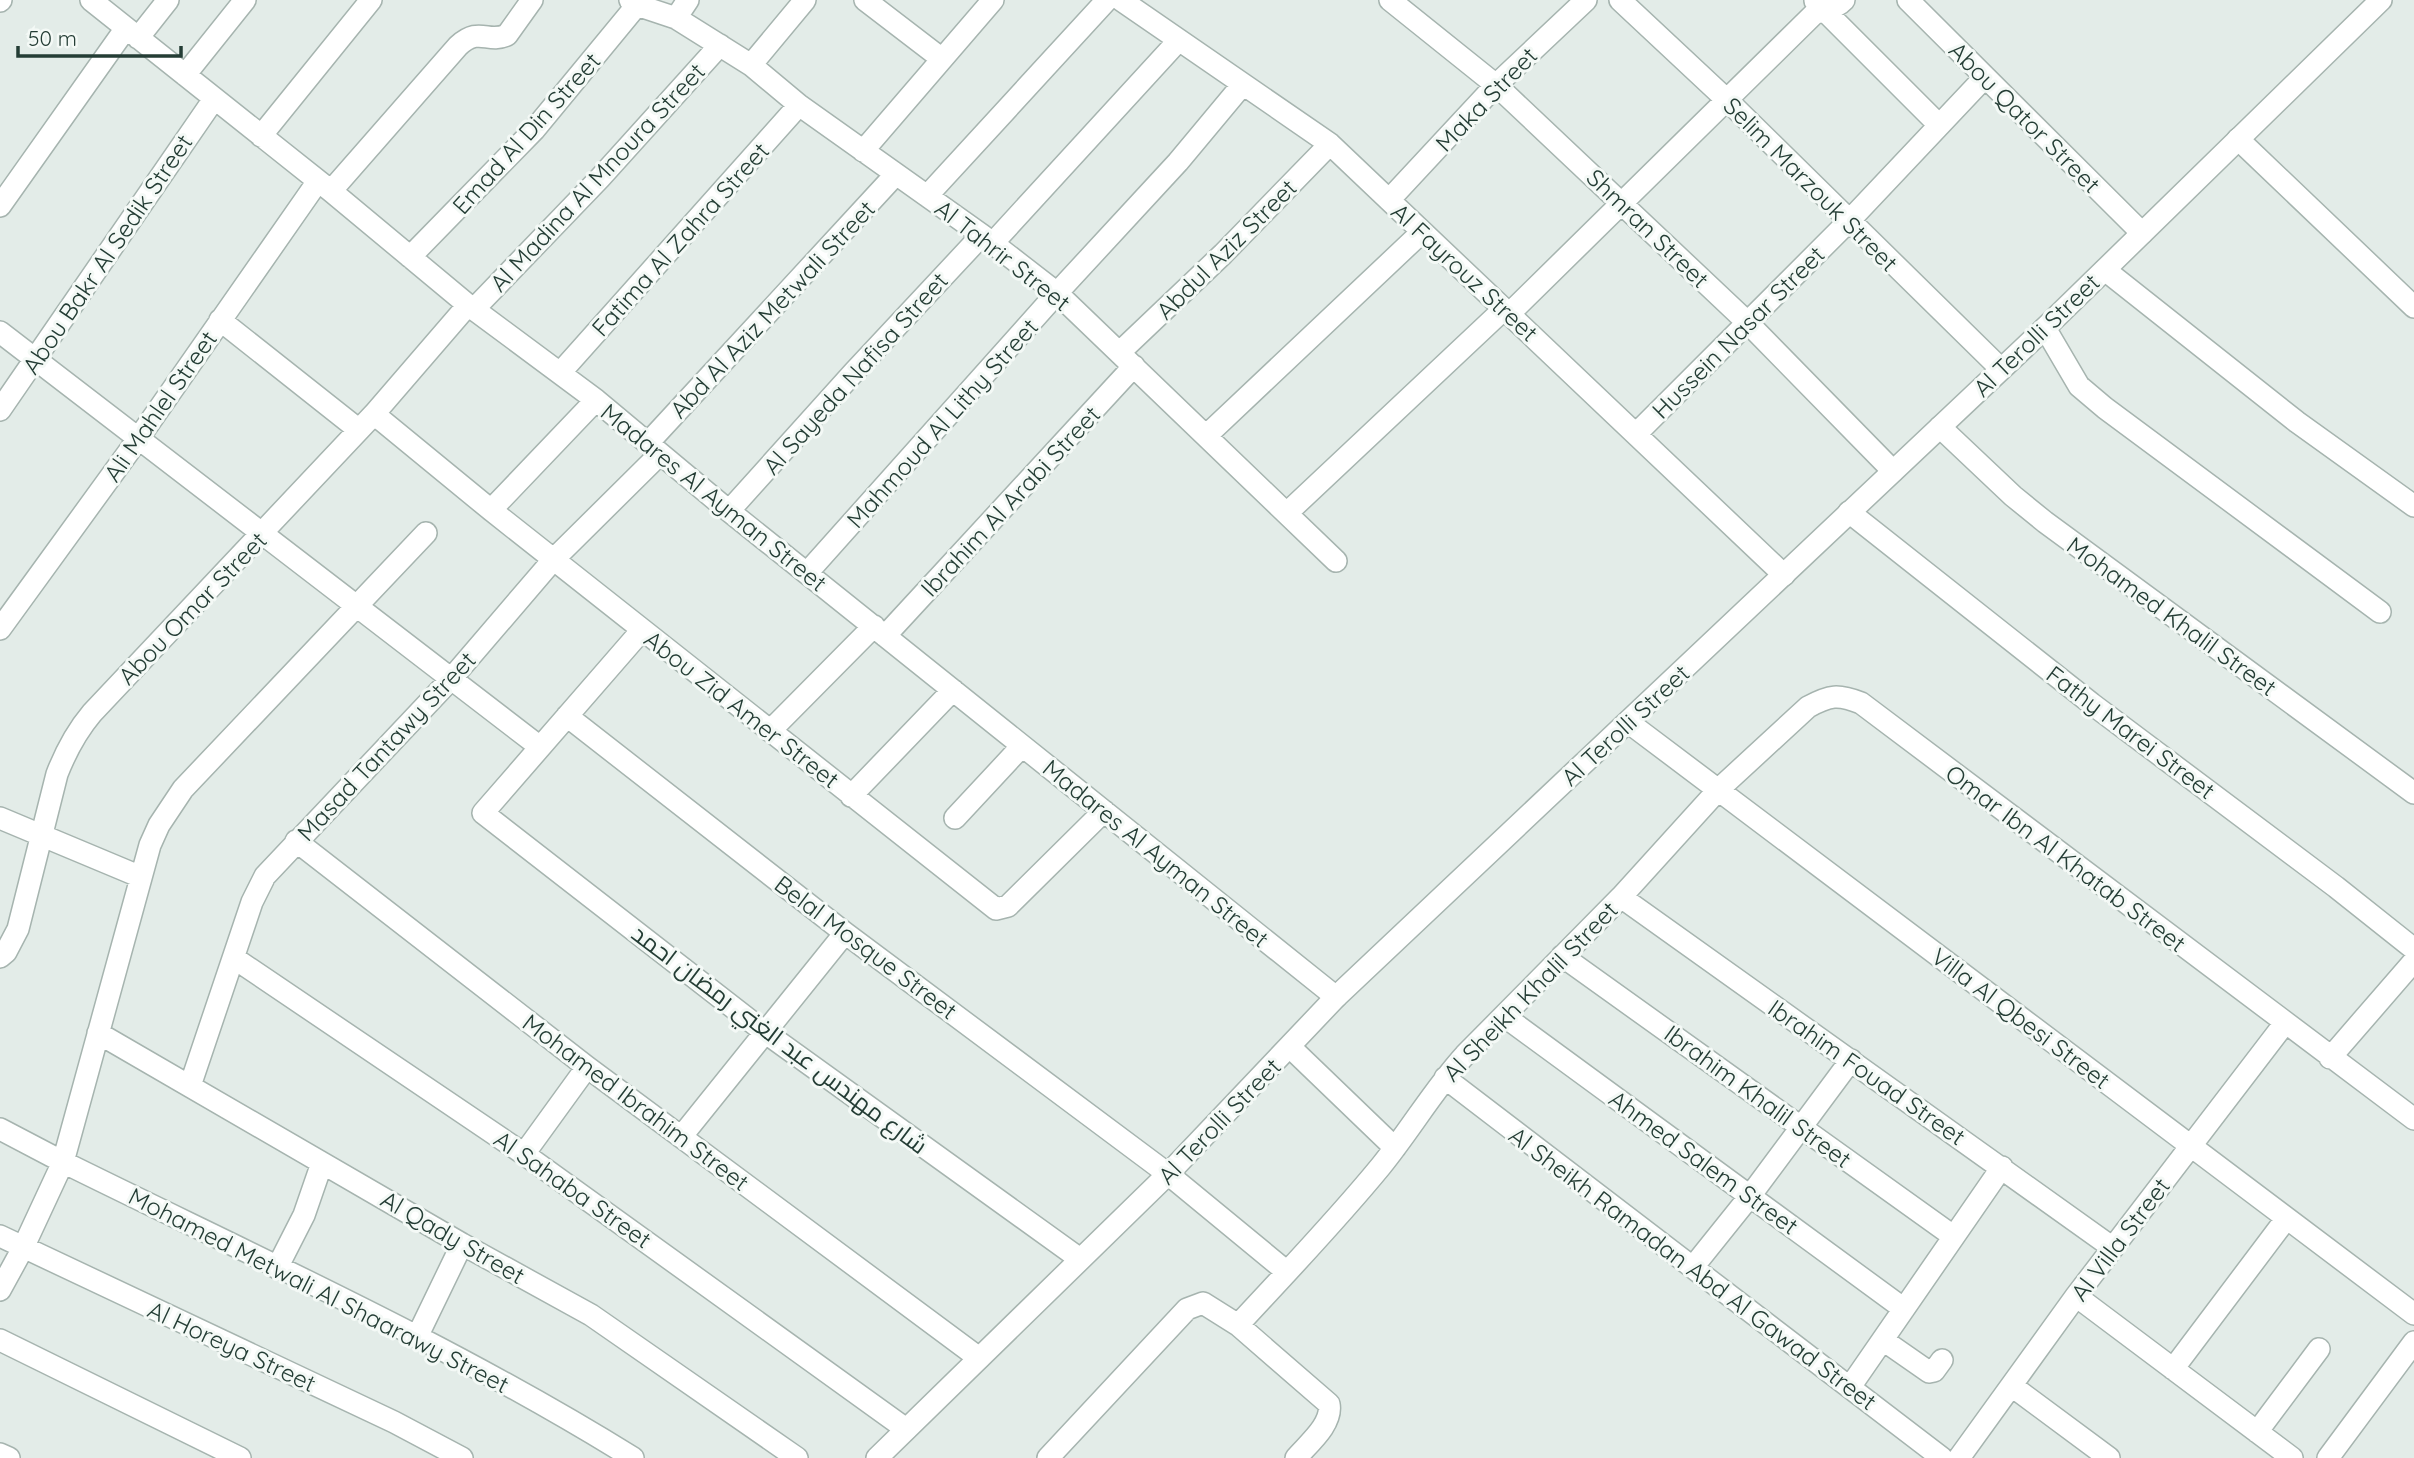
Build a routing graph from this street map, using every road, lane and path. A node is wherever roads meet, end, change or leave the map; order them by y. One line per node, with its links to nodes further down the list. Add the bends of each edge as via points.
1 (90, 0): 21 (street, Madares Al Ayman Street)
2 (168, 0): 21 (street)
3 (245, 0): 26 (street)
4 (372, 0): 34 (street)
5 (532, 0): 39 (street, Ali Mahlel Street, via 507,35 466,38)
6 (688, 0): 20 (street)
7 (806, 0): 25 (street)
8 (866, 0): 24 (street)
9 (993, 0): 24 (street)
10 (1107, 0): 40 (street)
11 (1121, 0): 22 (street, Al Fayrouz Street)
12 (1390, 0): 29 (street, Shmran Street)
13 (1586, 0): 29 (street, Maka Street)
14 (1620, 0): 31 (street, Selim Marzouk Street)
15 (1844, 0): 19 (street, via 1833,8)
16 (1908, 0): 27 (street, Abou Qator Street)
17 (2381, 0): 35 (street, Al Terolli Street)
18 (634, 3): 20 (street, Al Tahrir Street); 48 (street, Emad Al Din Street, via 534,130)
19 (1818, 5): 31 (street); 33 (street)
20 (676, 18): 23 (street, Al Tahrir Street)
21 (132, 33): 26 (street, Madares Al Ayman Street); 43 (street)
22 (1179, 40): 28 (street, Al Fayrouz Street); 47 (street, Al Sayeda Nafisa Street)
23 (720, 45): 25 (street, Al Tahrir Street); 51 (street, Al Madina Al Mnoura Street, via 600,178)
24 (942, 60): 37 (street)
25 (751, 65): 32 (street, Al Tahrir Street)
26 (185, 75): 30 (street, Madares Al Ayman Street)
27 (1985, 77): 33 (street, Hussein Nasar Street); 46 (street, Abou Qator Street)
28 (1242, 84): 36 (street, Al Fayrouz Street); 50 (street, Mahmoud Al Lithy Street, via 1178,162)
29 (1496, 85): 41 (street, Maka Street); 42 (street, Shmran Street)
30 (214, 99): 34 (street, Madares Al Ayman Street); 59 (street, Abou Bakr Al Sedik Street)
31 (1728, 101): 42 (street); 44 (street, Selim Marzouk Street)
32 (799, 105): 37 (street, Al Tahrir Street); 61 (street, Fatima Al Zahra Street)
33 (1939, 125): 44 (street, Hussein Nasar Street)
34 (261, 136): 39 (street, Madares Al Ayman Street)
35 (2238, 139): 46 (street, Al Terolli Street); 52 (street)
36 (1331, 144): 41 (street, Al Fayrouz Street); 58 (street, Abdul Aziz Street)
37 (863, 151): 38 (street, Al Tahrir Street)
38 (896, 174): 40 (street, Al Tahrir Street); 70 (street, Abd Al Aziz Metwali Street)
39 (324, 186): 48 (street, Madares Al Ayman Street); 54 (street, Ali Mahlel Street)
40 (927, 196): 47 (street, Al Tahrir Street)
41 (1389, 201): 45 (street, Al Fayrouz Street)
42 (1623, 204): 53 (street); 55 (street, Shmran Street)
43 (0, 206)
44 (1849, 221): 55 (street, Hussein Nasar Street); 60 (street, Selim Marzouk Street)
45 (1422, 232): 53 (street, Al Fayrouz Street); 68 (street)
46 (2142, 233): 49 (street, Al Terolli Street)
47 (987, 239): 50 (street, Al Tahrir Street); 74 (street, Al Sayeda Nafisa Street, via 854,372)
48 (410, 257): 51 (street, Madares Al Ayman Street)
49 (2105, 270): 56 (street, Al Terolli Street); 72 (street, via 2297,422)
50 (1057, 293): 58 (street, Al Tahrir Street); 81 (street, Mahmoud Al Lithy Street)
51 (471, 307): 61 (street, Madares Al Ayman Street); 64 (street, Abou Omar Street)
52 (2414, 307)
53 (1507, 312): 67 (street, Al Fayrouz Street); 76 (street)
54 (220, 320): 66 (street); 69 (street, Ali Mahlel Street)
55 (1747, 322): 67 (street, Hussein Nasar Street); 71 (street, Shmran Street)
56 (2045, 328): 60 (street, Al Terolli Street); 84 (street, via 2080,386 2105,408)
57 (0, 332): 59 (street)
58 (1127, 359): 68 (street, Al Tahrir Street); 87 (street, Ibrahim Al Arabi Street)
59 (35, 360): 63 (street, Abou Bakr Al Sedik Street); 69 (street)
60 (2001, 369): 65 (street, Al Terolli Street)
61 (560, 373): 62 (street, Madares Al Ayman Street)
62 (596, 400): 70 (street, Madares Al Ayman Street); 73 (street)
63 (0, 410)
64 (374, 414): 66 (street, Abou Omar Street); 73 (street, Abou Zid Amer Street)
65 (1940, 427): 71 (street, Al Terolli Street); 96 (street, Mohamed Khalil Street, via 2045,522)
66 (359, 430): 78 (street, Abou Omar Street)
67 (1636, 434): 82 (street, Al Fayrouz Street)
68 (1207, 435): 76 (street, Al Tahrir Street)
69 (138, 439): 78 (street); 85 (street, Ali Mahlel Street)
70 (654, 449): 74 (street, Madares Al Ayman Street); 79 (street, Masad Tantawy Street)
71 (1893, 471): 75 (street, Al Terolli Street)
72 (2414, 506)
73 (491, 510): 79 (street, Abou Zid Amer Street)
74 (729, 511): 81 (street, Madares Al Ayman Street)
75 (1849, 512): 82 (street, Al Terolli Street); 106 (street, Fathy Marei Street)
76 (1287, 513): 80 (street, Al Tahrir Street)
77 (426, 533): 83 (street)
78 (262, 534): 83 (street); 101 (street, Abou Omar Street, via 77,731 57,774)
79 (554, 560): 86 (street, Abou Zid Amer Street); 88 (street, Masad Tantawy Street)
80 (1336, 561)
81 (807, 573): 87 (street, Madares Al Ayman Street)
82 (1784, 575): 91 (street, Al Terolli Street)
83 (356, 606): 88 (street); 103 (street, via 183,789 159,825)
84 (2380, 612)
85 (0, 629)
86 (642, 630): 90 (street); 92 (street, Abou Zid Amer Street)
87 (880, 631): 89 (street, Madares Al Ayman Street); 92 (street, Ibrahim Al Arabi Street)
88 (451, 679): 94 (street); 102 (street, Masad Tantawy Street)
89 (953, 690): 93 (street, Madares Al Ayman Street); 97 (street)
90 (568, 716): 94 (street); 105 (street, Belal Mosque Street)
91 (1628, 722): 95 (street, Villa Al Qbesi Street); 111 (street, Al Terolli Street)
92 (770, 731): 97 (street, Abou Zid Amer Street)
93 (1022, 746): 98 (street, Madares Al Ayman Street); 100 (street)
94 (540, 747): 115 (street, شارع مهندس عبد الغني رمضان احمد, via 483,813)
95 (1719, 789): 104 (street, Al Sheikh Khalil Street); 113 (street, Omar Ibn Al Khatab Street, via 1808,707 1843,696 1861,703); 126 (street, Villa Al Qbesi Street)
96 (2414, 793)
97 (851, 796): 98 (street, Abou Zid Amer Street, via 996,909 1008,906)
98 (1104, 811): 111 (street, Madares Al Ayman Street)
99 (0, 818): 101 (street)
100 (955, 818)
101 (42, 836): 103 (street); 108 (street, Abou Omar Street, via 18,929)
102 (296, 842): 109 (street, Masad Tantawy Street, via 257,888); 119 (street, Mohamed Ibrahim Street)
103 (141, 877): 114 (street)
104 (1620, 897): 107 (street, Al Sheikh Khalil Street); 118 (street, Ibrahim Fouad Street)
105 (845, 933): 115 (street); 132 (street, Belal Mosque Street)
106 (2414, 949)
107 (1562, 956): 112 (street, Al Sheikh Khalil Street); 123 (street, Ibrahim Khalil Street)
108 (0, 957)
109 (233, 958): 121 (street, Masad Tantawy Street); 128 (street, Al Sahaba Street)
110 (2414, 961): 117 (street)
111 (1336, 998): 116 (street, Al Terolli Street)
112 (1504, 1016): 120 (street, Al Sheikh Khalil Street); 133 (street, Ahmed Salem Street)
113 (2285, 1023): 117 (street, Omar Ibn Al Khatab Street); 126 (street, Al Villa Street)
114 (98, 1033): 121 (street, Al Qady Street); 129 (street)
115 (766, 1033): 125 (street); 140 (street, شارع مهندس عبد الغني رمضان احمد)
116 (1290, 1047): 127 (street); 132 (street, Al Terolli Street)
117 (2330, 1058): 122 (street, Omar Ibn Al Khatab Street)
118 (1851, 1060): 123 (street); 131 (street, Ibrahim Fouad Street)
119 (587, 1068): 125 (street, Mohamed Ibrahim Street); 128 (street)
120 (1445, 1078): 127 (street, Al Sheikh Khalil Street); 141 (street, Al Sheikh Ramadan Abd Al Gawad Street)
121 (190, 1086): 130 (street, Al Qady Street)
122 (2414, 1119)
123 (1802, 1127): 133 (street); 136 (street, Ibrahim Khalil Street)
124 (0, 1129): 129 (street, Mohamed Metwali Al Shaarawy Street)
125 (681, 1137): 154 (street, Mohamed Ibrahim Street)
126 (2191, 1147): 134 (street, Villa Al Qbesi Street); 139 (street, Al Villa Street)
127 (1395, 1148): 143 (street, Al Sheikh Khalil Street)
128 (524, 1154): 159 (street, Al Sahaba Street)
129 (62, 1162): 138 (street); 142 (street, Mohamed Metwali Al Shaarawy Street)
130 (322, 1163): 137 (street, Al Qady Street); 142 (street, via 304,1215)
131 (2002, 1167): 136 (street); 139 (street, Ibrahim Fouad Street)
132 (1168, 1174): 140 (street, Al Terolli Street); 143 (street, Belal Mosque Street)
133 (1750, 1196): 141 (street); 146 (street, Ahmed Salem Street)
134 (2286, 1219): 147 (street, Villa Al Qbesi Street); 156 (street)
135 (0, 1236): 138 (street, Al Horeya Street)
136 (1953, 1236): 146 (street)
137 (462, 1244): 149 (street); 166 (street, Al Qady Street, via 590,1315)
138 (23, 1248): 144 (street); 164 (street, Al Horeya Street)
139 (2113, 1248): 145 (street, Al Villa Street)
140 (1080, 1259): 154 (street, Al Terolli Street)
141 (1693, 1267): 158 (street, Al Sheikh Ramadan Abd Al Gawad Street)
142 (277, 1268): 149 (street, Mohamed Metwali Al Shaarawy Street)
143 (1287, 1272): 148 (street, Al Sheikh Khalil Street)
144 (0, 1290)
145 (2076, 1296): 156 (street); 157 (street, Al Villa Street)
146 (1904, 1309): 151 (street)
147 (2414, 1314)
148 (1238, 1325): 168 (street, via 1203,1303 1187,1309); 169 (street, via 1329,1404 1326,1422)
149 (417, 1337): 165 (street, Mohamed Metwali Al Shaarawy Street, via 538,1400)
150 (0, 1340): 163 (street)
151 (1883, 1340): 155 (street, via 1929,1372); 158 (street)
152 (2414, 1342): 174 (street)
153 (2319, 1349): 160 (street)
154 (979, 1358): 159 (street, Al Terolli Street)
155 (1942, 1360)
156 (2173, 1369): 160 (street)
157 (2012, 1386): 171 (street, Al Villa Street); 172 (street)
158 (1850, 1387): 170 (street, Al Sheikh Ramadan Abd Al Gawad Street)
159 (906, 1429): 167 (street, Al Terolli Street)
160 (2257, 1432): 173 (street)
161 (0, 1454): 162 (street)
162 (9, 1458)
163 (240, 1458)
164 (462, 1458)
165 (633, 1458)
166 (797, 1458)
167 (877, 1458)
168 (1048, 1458)
169 (1296, 1458)
170 (1942, 1458)
171 (1959, 1458)
172 (2109, 1458)
173 (2292, 1458)
174 (2328, 1458)

